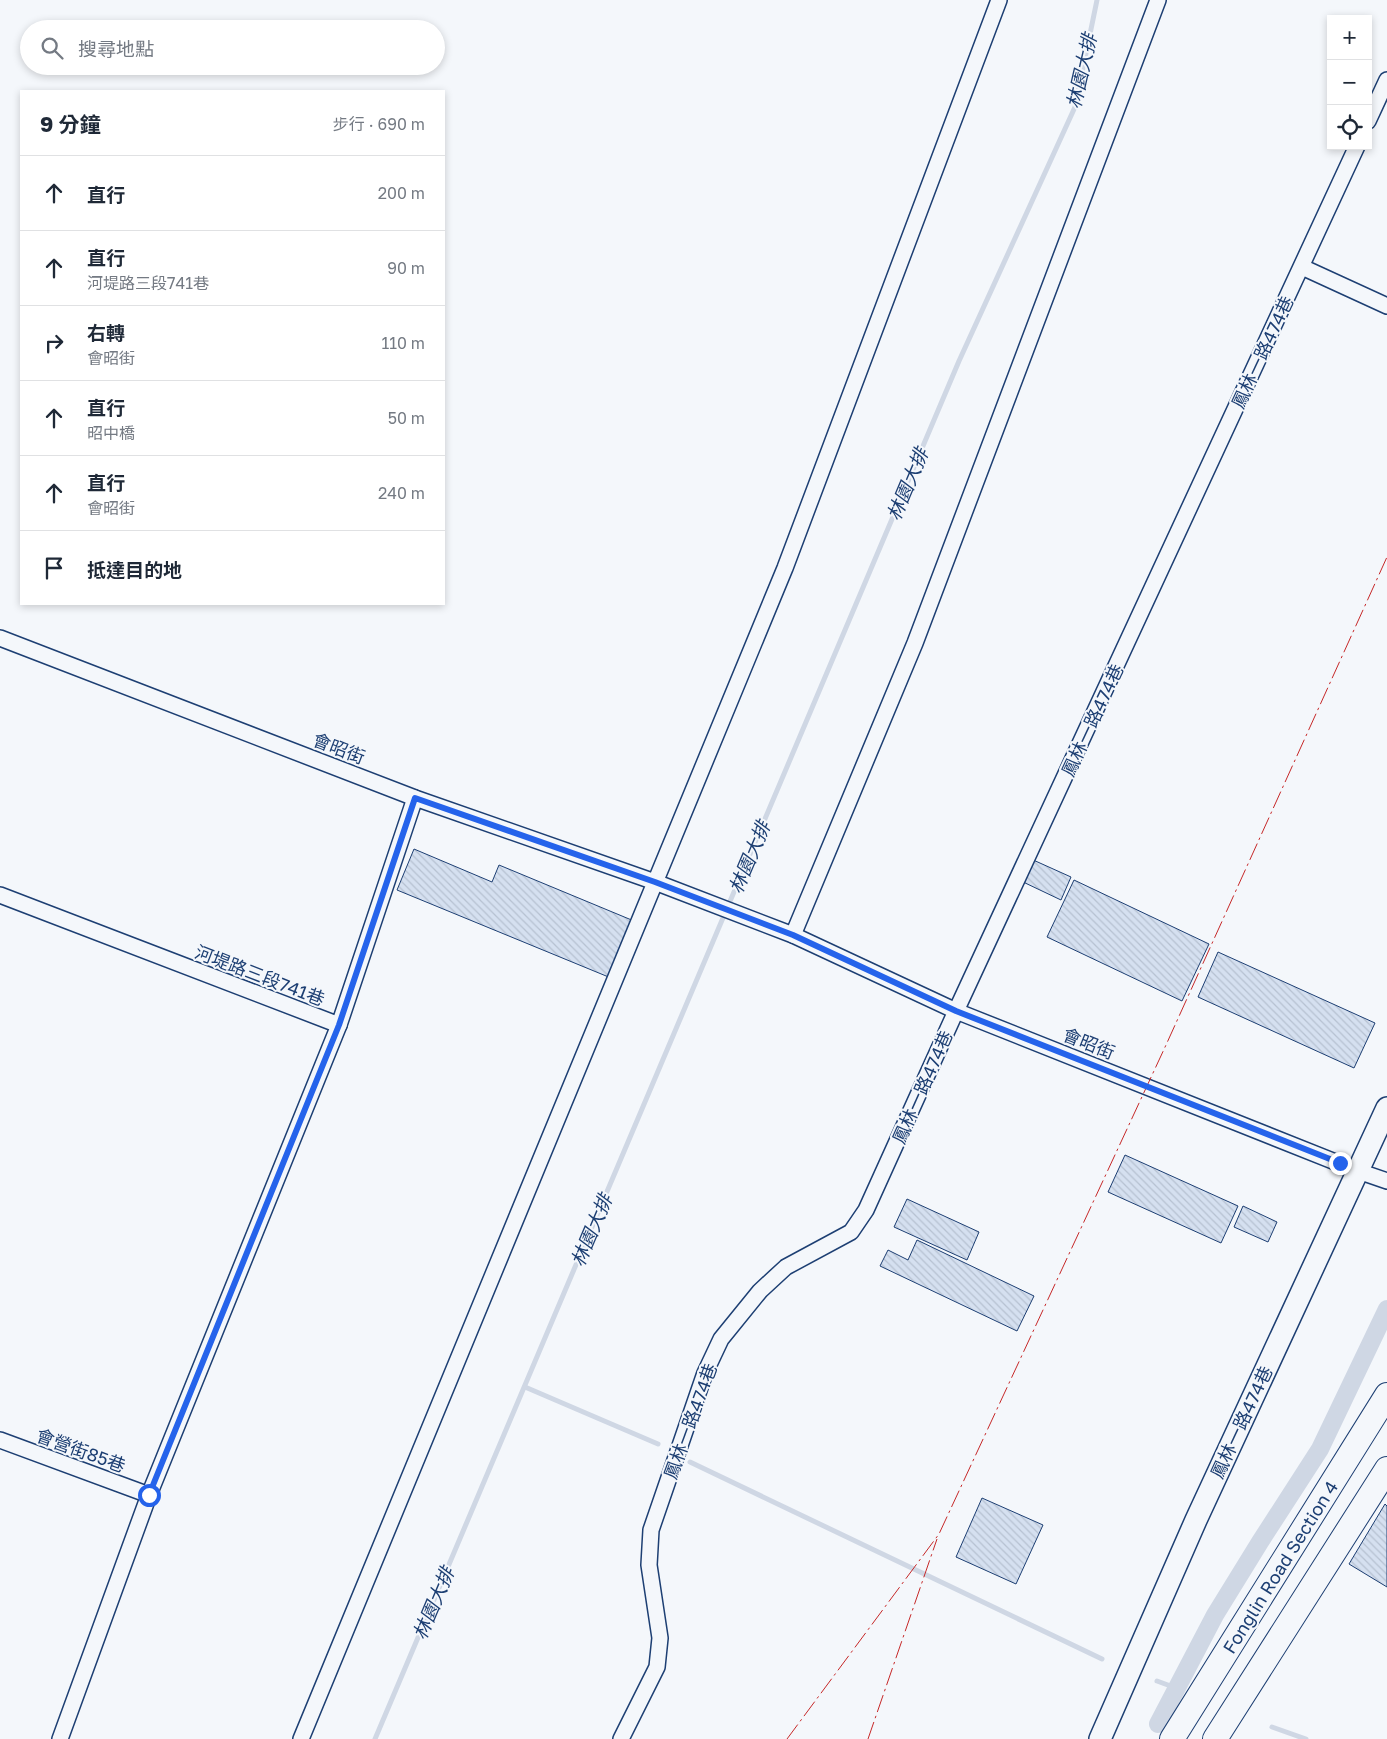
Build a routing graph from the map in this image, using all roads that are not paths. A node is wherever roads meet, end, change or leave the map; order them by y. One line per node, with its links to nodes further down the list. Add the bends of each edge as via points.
1 (999, 0): 10 (street, via 785,568)
2 (1158, 0): 12 (street, via 915,643)
3 (1387, 80): 4 (street)
4 (1372, 112)
5 (1355, 150): 6 (street, 鳳林一路474巷)
6 (1302, 267): 7 (street); 13 (street, 鳳林一路474巷)
7 (1387, 306)
8 (0, 638): 9 (street, 會昭街)
9 (415, 798): 10 (street, 會昭街); 14 (street, 河堤路三段741巷)
10 (661, 884): 12 (street, 會昭街); 23 (street)
11 (0, 895): 14 (street, 河堤路三段741巷)
12 (787, 933): 13 (street, 會昭街)
13 (956, 1011): 16 (street, 會昭街); 24 (street, 鳳林一路474巷, via 866,1210 851,1232 786,1267 760,1291 721,1339 705,1373 651,1530 649,1565 660,1638 657,1667)
14 (339, 1025): 21 (street)
15 (1387, 1108): 16 (street, 鳳林一路474巷)
16 (1358, 1171): 17 (street, 會昭街); 25 (street, 鳳林一路474巷, via 1196,1520)
17 (1387, 1181)
18 (1387, 1395): 26 (main road, Fonglin Road Section 4)
19 (0, 1440): 21 (street, 會營街85巷)
20 (1387, 1469): 27 (main road, Fonglin Road Section 4)
21 (149, 1495): 22 (street)
22 (60, 1739)
23 (300, 1739)
24 (621, 1739)
25 (1100, 1739)
26 (1172, 1739)
27 (1215, 1739)

